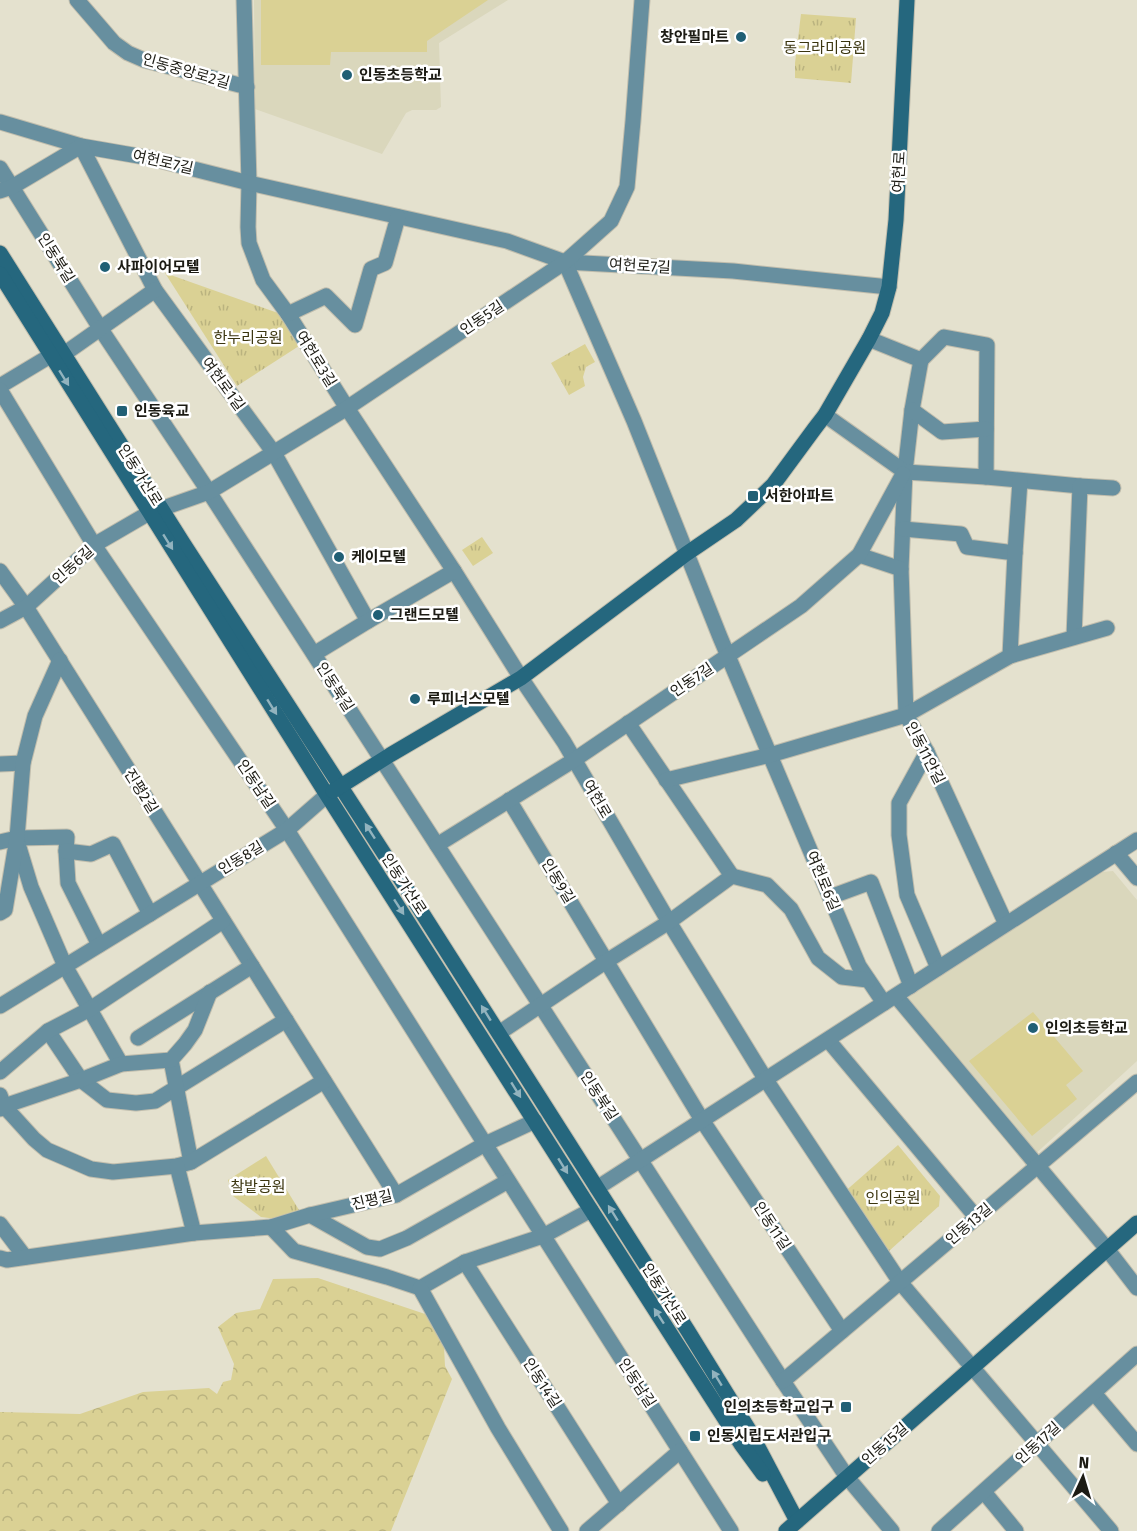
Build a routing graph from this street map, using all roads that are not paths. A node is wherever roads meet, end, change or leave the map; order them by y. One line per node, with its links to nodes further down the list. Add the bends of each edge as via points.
1 (77, 0): 5 (street, 인동중앙로2길, via 114,43 128,53)
2 (244, 0): 5 (street, 여헌로3길)
3 (642, 0): 13 (street, 인동5길, via 627,187 611,221)
4 (907, 0): 15 (main road, 여헌로)
5 (247, 87): 9 (street, 여헌로3길)
6 (0, 122): 7 (street, 여헌로7길)
7 (81, 146): 9 (street, 여헌로7길, via 150,158); 10 (street); 16 (street, 여헌로1길)
8 (0, 168): 10 (street, 인동북길)
9 (249, 183): 11 (street, 여헌로7길); 17 (street, 여헌로3길, via 249,243 263,280)
10 (6, 189): 18 (street, 인동북길)
11 (398, 217): 13 (street, 여헌로7길, via 507,241); 17 (street, via 385,263 371,269 355,325 326,296)
12 (0, 253): 20 (main road, 인동가산로)
13 (565, 262): 15 (street, 여헌로7길); 23 (street, 인동5길); 38 (street)
14 (0, 274): 20 (main road, 인동가산로)
15 (889, 287): 19 (main road, 여헌로)
16 (155, 290): 18 (street); 27 (street, 여헌로1길)
17 (288, 314): 23 (street, 여헌로3길)
18 (100, 328): 20 (street); 33 (street, 인동북길)
19 (869, 339): 21 (street); 25 (main road, 여헌로)
20 (57, 355): 22 (street); 34 (main road, 인동가산로)
21 (921, 360): 24 (street); 26 (street, via 944,337 987,345)
22 (0, 388): 36 (street, 인동남길)
23 (347, 408): 27 (street, 인동5길); 42 (street, 여헌로3길)
24 (912, 410): 26 (street, via 942,432); 28 (street)
25 (825, 415): 28 (street); 38 (main road, 여헌로, via 773,485 736,520)
26 (986, 429): 29 (street)
27 (273, 453): 33 (street, 인동5길); 45 (street, 여헌로1길)
28 (905, 472): 29 (street); 35 (street, 인동11안길); 39 (street, 인동7길)
29 (986, 477): 30 (street)
30 (1020, 481): 31 (street); 37 (street)
31 (1080, 486): 32 (street); 47 (street)
32 (1113, 488)
33 (209, 492): 34 (street, 인동5길); 48 (street, 인동북길)
34 (155, 511): 36 (street, 인동6길); 62 (main road, 인동가산로); 63 (main road, 인동가산로, one-way to 63)
35 (903, 529): 37 (street, via 961,534 967,547); 40 (street, 인동11안길)
36 (94, 545): 43 (street, 인동6길); 65 (street, 인동남길)
37 (1015, 553): 50 (street)
38 (686, 554): 49 (street, 여헌로6길); 52 (main road, 여헌로)
39 (859, 555): 40 (street); 49 (street, 인동7길, via 801,606)
40 (901, 569): 53 (street, 인동11안길)
41 (0, 571): 43 (street, 진평2길)
42 (454, 571): 45 (street, 인동북길); 52 (street, 여헌로3길)
43 (26, 607): 44 (street, 인동6길); 51 (street, 진평2길)
44 (0, 621)
45 (368, 621): 48 (street, 인동북길)
46 (1107, 628): 47 (street)
47 (1074, 637): 50 (street)
48 (314, 654): 57 (street, 인동북길)
49 (728, 655): 54 (street, 인동7길); 56 (street, 여헌로6길)
50 (1010, 656): 53 (street)
51 (60, 660): 59 (street, via 34,716); 74 (street, 진평2길)
52 (521, 678): 57 (main road, 여헌로); 58 (street, 여헌로)
53 (906, 715): 55 (street, 인동11안길); 56 (street)
54 (628, 723): 58 (street, 인동7길); 61 (street)
55 (927, 752): 80 (street, 인동11안길); 85 (street, via 899,803 899,835 907,896)
56 (770, 755): 61 (street); 75 (street, 여헌로6길)
57 (382, 760): 62 (main road, 여헌로); 70 (street, 인동북길)
58 (574, 760): 64 (street, 인동7길); 79 (street, 여헌로)
59 (23, 763): 60 (street); 66 (street)
60 (0, 764)
61 (666, 780): 72 (street)
62 (341, 786): 63 (main road, 여헌로); 95 (main road, 인동가산로, one-way to 62)
63 (327, 795): 65 (street, 인동8길); 108 (main road, 인동가산로, one-way to 108)
64 (509, 801): 70 (street, 인동7길); 82 (street, 인동9길)
65 (287, 830): 74 (street, 인동8길); 109 (street, 인동남길)
66 (17, 838): 68 (street); 69 (street); 76 (street, via 5,910); 83 (street, via 31,887)
67 (1137, 840): 71 (street)
68 (0, 842)
69 (66, 844): 77 (street, via 91,854 113,844); 81 (street, via 68,883)
70 (437, 845): 91 (street, 인동북길)
71 (1116, 853): 73 (street); 80 (street)
72 (732, 876): 79 (street); 86 (street, via 767,885 792,909 818,958 842,977)
73 (1137, 878)
74 (200, 883): 77 (street, 인동8길); 78 (street, 진평2길)
75 (830, 897): 86 (street, 여헌로6길); 87 (street, via 871,882)
76 (0, 913)
77 (150, 914): 81 (street, 인동8길)
78 (223, 921): 84 (street, 진평2길); 92 (street)
79 (669, 922): 82 (street); 102 (street)
80 (1006, 924): 85 (street)
81 (99, 945): 83 (street, 인동8길)
82 (606, 961): 91 (street); 107 (street, 인동9길)
83 (65, 966): 90 (street, 인동8길); 92 (street)
84 (252, 966): 88 (street); 93 (street, 진평2길)
85 (938, 968): 87 (street)
86 (868, 980): 89 (street, 여헌로6길)
87 (910, 986): 89 (street)
88 (210, 992): 96 (street); 98 (street, via 195,1030)
89 (890, 1000): 97 (street); 112 (street)
90 (0, 1006)
91 (541, 1006): 95 (street); 110 (street, 인동북길)
92 (90, 1009): 94 (street); 99 (street)
93 (286, 1020): 103 (street, 진평2길); 105 (street)
94 (48, 1031): 100 (street); 101 (street)
95 (498, 1033): 114 (main road, 인동가산로)
96 (138, 1038)
97 (828, 1040): 102 (street); 118 (street)
98 (171, 1060): 99 (street); 105 (street)
99 (121, 1064): 101 (street)
100 (0, 1072)
101 (81, 1080): 105 (street, via 107,1100 120,1102 155,1101); 106 (street)
102 (766, 1080): 107 (street); 128 (street)
103 (324, 1081): 111 (street); 115 (street, 진평2길)
104 (1137, 1082): 112 (street, 인동13길)
105 (177, 1088): 111 (street)
106 (1, 1103): 111 (street, via 47,1150 91,1169 113,1172)
107 (702, 1120): 110 (street); 131 (street, 인동11길)
108 (535, 1121): 109 (street, 진평길); 116 (main road, 인동가산로, one-way to 116)
109 (485, 1144): 113 (street, 인동남길); 115 (street, 진평길)
110 (641, 1161): 114 (street); 134 (street, 인동북길)
111 (184, 1164): 122 (street)
112 (1038, 1166): 118 (street, 인동13길); 124 (street)
113 (508, 1180): 117 (street, via 407,1238 380,1249 367,1247); 123 (street, 인동남길)
114 (597, 1188): 142 (main road, 인동가산로, one-way to 114, via 749,1430)
115 (396, 1195): 117 (street, 진평길)
116 (591, 1210): 123 (street); 142 (main road, 인동가산로, one-way to 116)
117 (310, 1215): 121 (street, 진평길)
118 (976, 1217): 128 (street, 인동13길)
119 (1137, 1223): 124 (main road, 인동15길)
120 (0, 1224): 125 (street)
121 (272, 1227): 122 (street, 진평길); 129 (street, via 294,1251)
122 (194, 1233): 125 (street, 진평길)
123 (543, 1236): 127 (street); 138 (street, 인동남길)
124 (1107, 1249): 130 (street); 133 (main road, 인동15길)
125 (25, 1257): 126 (street, 진평길)
126 (0, 1258)
127 (465, 1262): 129 (street); 141 (street, 인동14길)
128 (900, 1282): 131 (street, 인동13길); 133 (street)
129 (420, 1288): 143 (street)
130 (1137, 1288)
131 (842, 1331): 134 (street, 인동13길)
132 (1137, 1354): 135 (street, 인동17길)
133 (972, 1368): 136 (street); 139 (main road, 인동15길)
134 (783, 1381): 139 (street, 인동북길)
135 (1094, 1393): 136 (street, 인동17길); 137 (street)
136 (1038, 1443): 140 (street, 인동17길); 149 (street)
137 (1137, 1444)
138 (680, 1451): 141 (street); 145 (street, 인동남길)
139 (847, 1477): 142 (main road, 인동15길); 146 (street, 인동북길)
140 (984, 1491): 147 (street, 인동17길); 148 (street)
141 (619, 1503): 144 (street)
142 (796, 1528)
143 (561, 1531)
144 (586, 1531)
145 (731, 1531)
146 (892, 1531)
147 (939, 1531)
148 (1016, 1531)
149 (1111, 1531)

